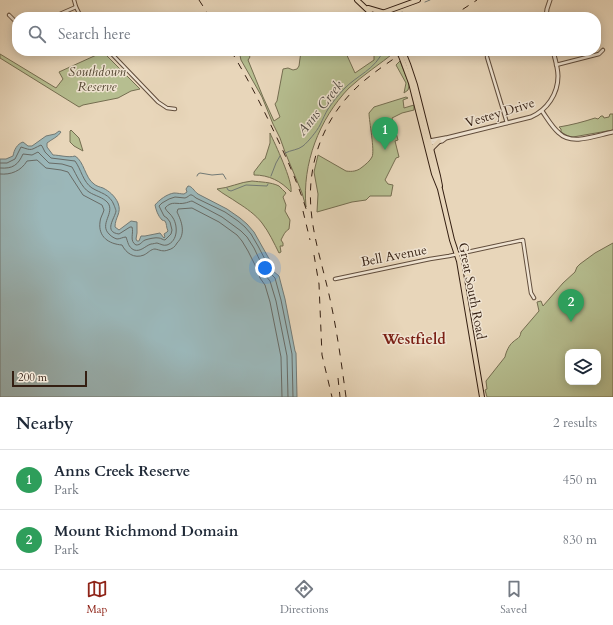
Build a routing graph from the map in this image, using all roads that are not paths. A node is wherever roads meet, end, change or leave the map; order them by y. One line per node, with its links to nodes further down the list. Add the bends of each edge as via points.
1 (74, 0): 5 (street)
2 (357, 0): 6 (main road)
3 (418, 0): 11 (main road)
4 (550, 0): 12 (street)
5 (76, 7): 7 (street); 8 (street)
6 (366, 8): 9 (main road); 10 (main road)
7 (64, 12)
8 (79, 12)
9 (370, 12)
10 (377, 12)
11 (390, 12)
12 (547, 12)
13 (9, 15): 14 (street)
14 (12, 18)
15 (113, 56): 21 (street, via 158,102 167,108)
16 (403, 56): 27 (main road, Great South Road, via 413,78)
17 (554, 56): 20 (street, Vestey Drive)
18 (590, 56): 20 (street)
19 (488, 57): 23 (street)
20 (556, 64): 22 (street, Vestey Drive, via 556,91)
21 (175, 109)
22 (542, 111): 23 (street, Vestey Drive); 24 (street, via 559,134 567,139)
23 (507, 123): 25 (street, Vestey Drive)
24 (613, 132)
25 (446, 138): 26 (street, Vestey Drive); 27 (street, Vestey Drive)
26 (439, 141): 27 (street, Vestey Drive); 28 (main road)
27 (428, 143): 28 (main road, Great South Road); 29 (main road, Great South Road, via 434,174)
28 (431, 149): 29 (main road, Great South Road)
29 (440, 189): 30 (main road, Great South Road)
30 (456, 254): 31 (street, Bell Avenue); 32 (street, Bell Avenue, via 523,240); 33 (main road, Great South Road)
31 (335, 278)
32 (534, 298)
33 (482, 397)

